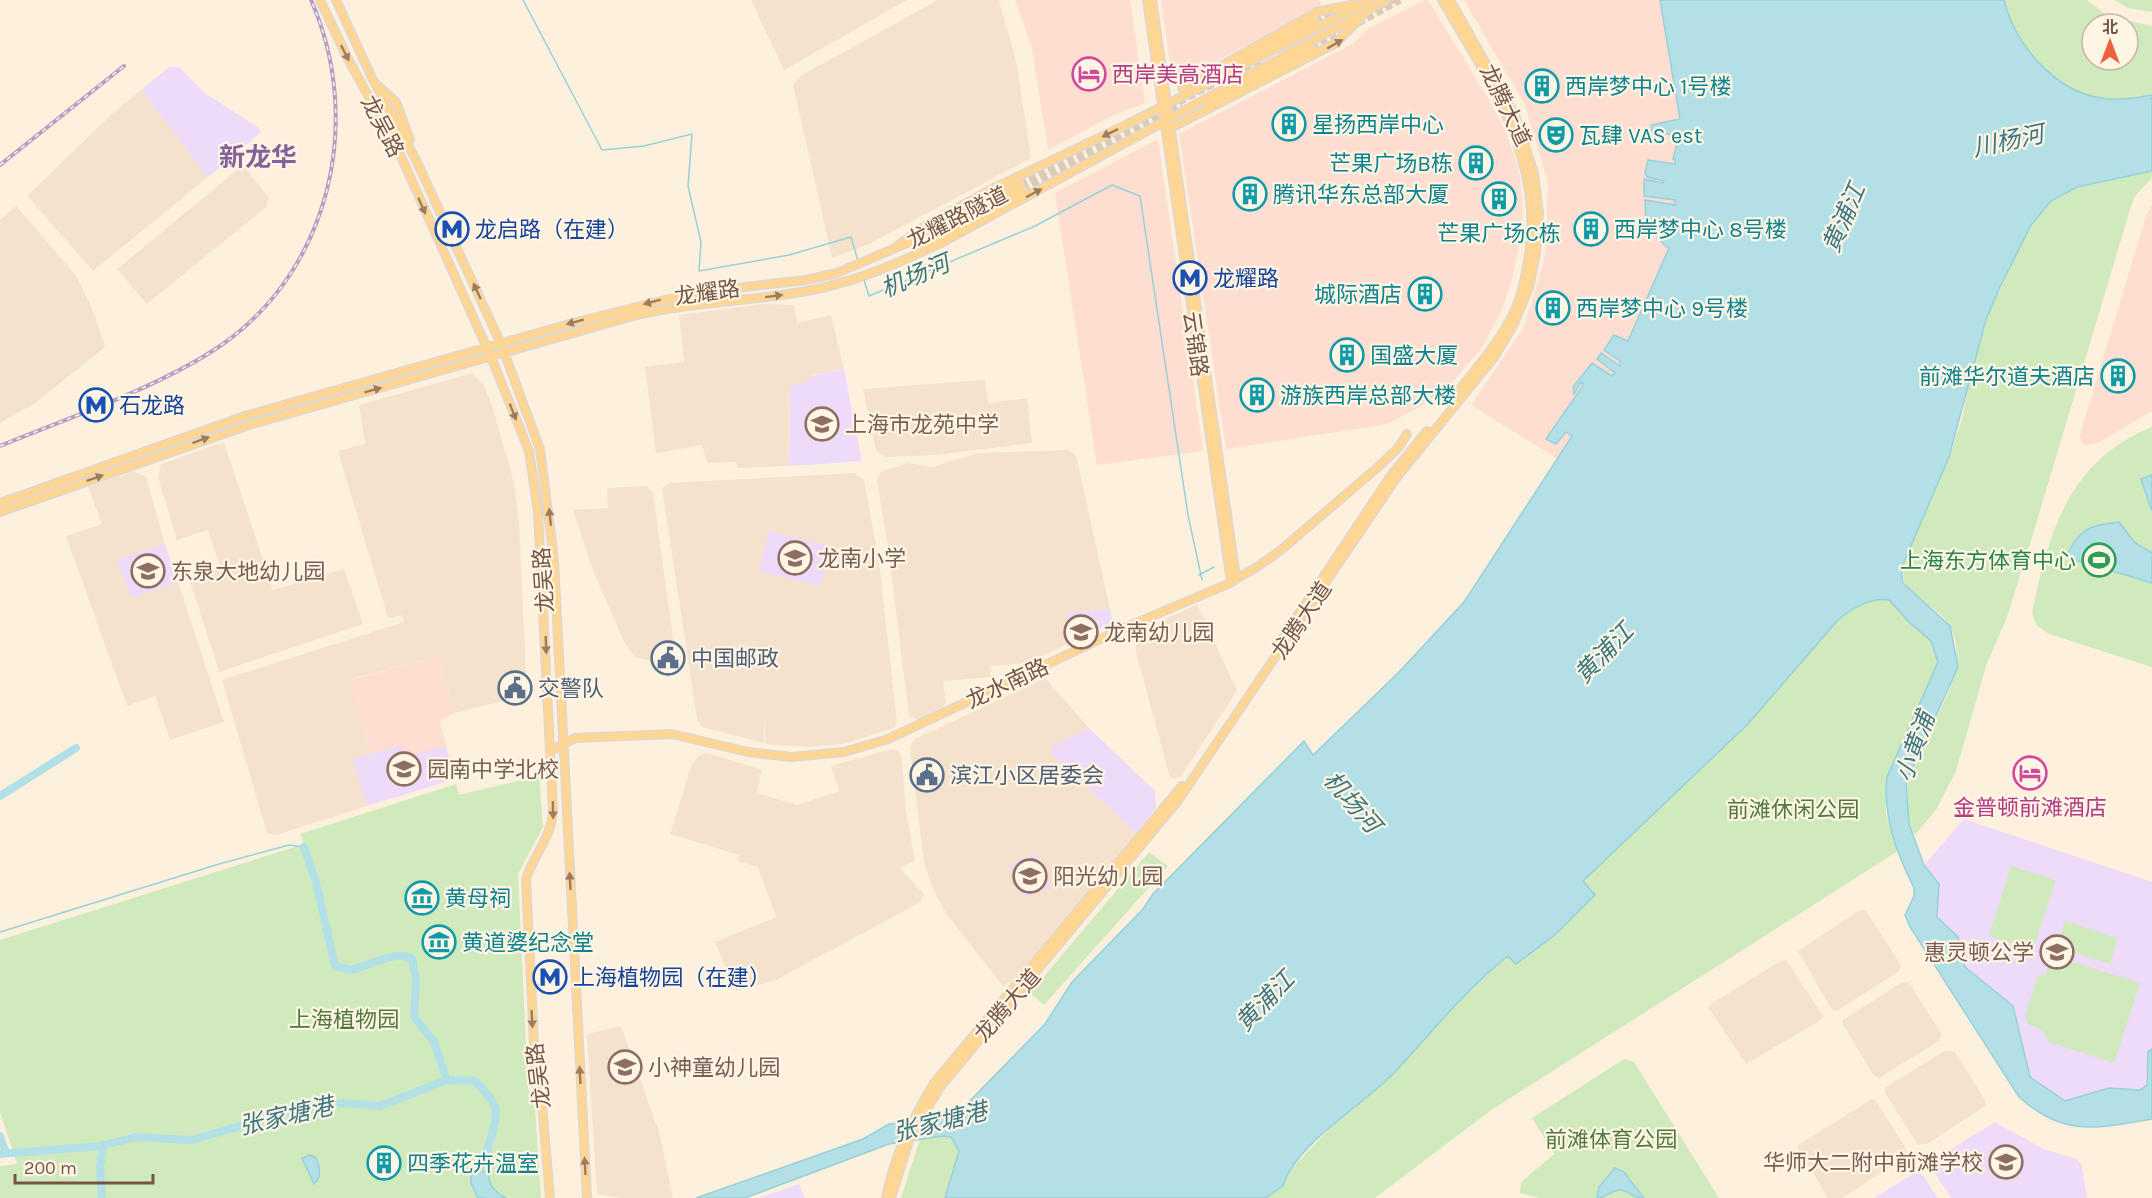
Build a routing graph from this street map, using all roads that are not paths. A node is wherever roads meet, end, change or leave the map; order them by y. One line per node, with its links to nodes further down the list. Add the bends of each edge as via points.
1 (320, 0): 22 (main road, 龙吴路, one-way to 22, via 399,152)
2 (336, 0): 21 (main road, 龙吴路, one-way to 2, via 417,160 396,102 375,84)
3 (1147, 0): 13 (main road, 云锦路)
4 (1152, 0): 13 (main road, 云锦路)
5 (1370, 0): 12 (main road, 龙耀路); 12 (main road, 龙耀路, via 1317,12)
6 (1386, 0): 9 (main road, 龙耀路)
7 (1442, 0): 25 (main road, 龙腾大道, via 1516,134 1529,182 1532,222 1529,256 1515,311 1489,354)
8 (1450, 0): 25 (main road, 龙腾大道, via 1519,124 1534,173 1539,222 1532,277 1513,326 1495,356)
9 (1367, 11): 15 (main road, 龙耀路); 17 (main road, 龙耀路, one-way to 9, via 1336,43)
10 (1315, 21): 12 (main road)
11 (1312, 49): 14 (main road)
12 (1183, 91): 13 (main road, 龙耀路)
13 (1165, 101): 16 (main road, 云锦路); 19 (main road, 龙耀路, one-way to 19, via 986,192 928,224)
14 (1207, 104): 15 (main road); 17 (main road)
15 (1178, 115): 16 (main road, 龙耀路)
16 (1167, 121): 18 (main road, 云锦路); 20 (main road, 龙耀路, one-way to 16, via 943,242); 29 (main road, 云锦路)
17 (1184, 122): 18 (main road, 龙耀路)
18 (1171, 128): 29 (main road, 云锦路)
19 (893, 250): 20 (main road, 龙耀路隧道, via 1022,187); 21 (main road, 龙耀路, one-way to 21, via 860,265 806,280 669,297)
20 (888, 267): 23 (main road, 龙耀路, one-way to 20, via 664,308 801,292)
21 (501, 344): 22 (main road, 龙耀路); 23 (main road, 龙吴路)
22 (487, 349): 24 (main road, 龙吴路); 27 (main road, via 245,416)
23 (505, 353): 24 (main road, 龙耀路); 30 (main road, 龙吴路, one-way to 23, via 546,483 540,449)
24 (491, 357): 28 (main road, one-way to 24, via 240,427); 31 (main road, 龙吴路, one-way to 31, via 529,451 535,484)
25 (1432, 428): 32 (main road, 龙腾大道, via 1392,474 1174,799 957,1053 905,1135)
26 (1407, 434): 29 (main road, 龙水南路, via 1378,467 1281,550)
27 (0, 503)
28 (0, 512)
29 (1233, 579): 30 (main road, 龙水南路, via 903,732 858,749 791,757 748,752 672,734 574,738)
30 (563, 743): 31 (main road, 龙水南路); 34 (main road, 龙吴路, one-way to 30)
31 (550, 751): 33 (main road, 龙吴路, one-way to 33, via 553,822 526,879 536,1086 542,1104)
32 (894, 1174): 35 (main road, 龙腾大道); 36 (main road, 龙腾大道)
33 (550, 1198)
34 (587, 1198)
35 (886, 1198)
36 (891, 1198)

